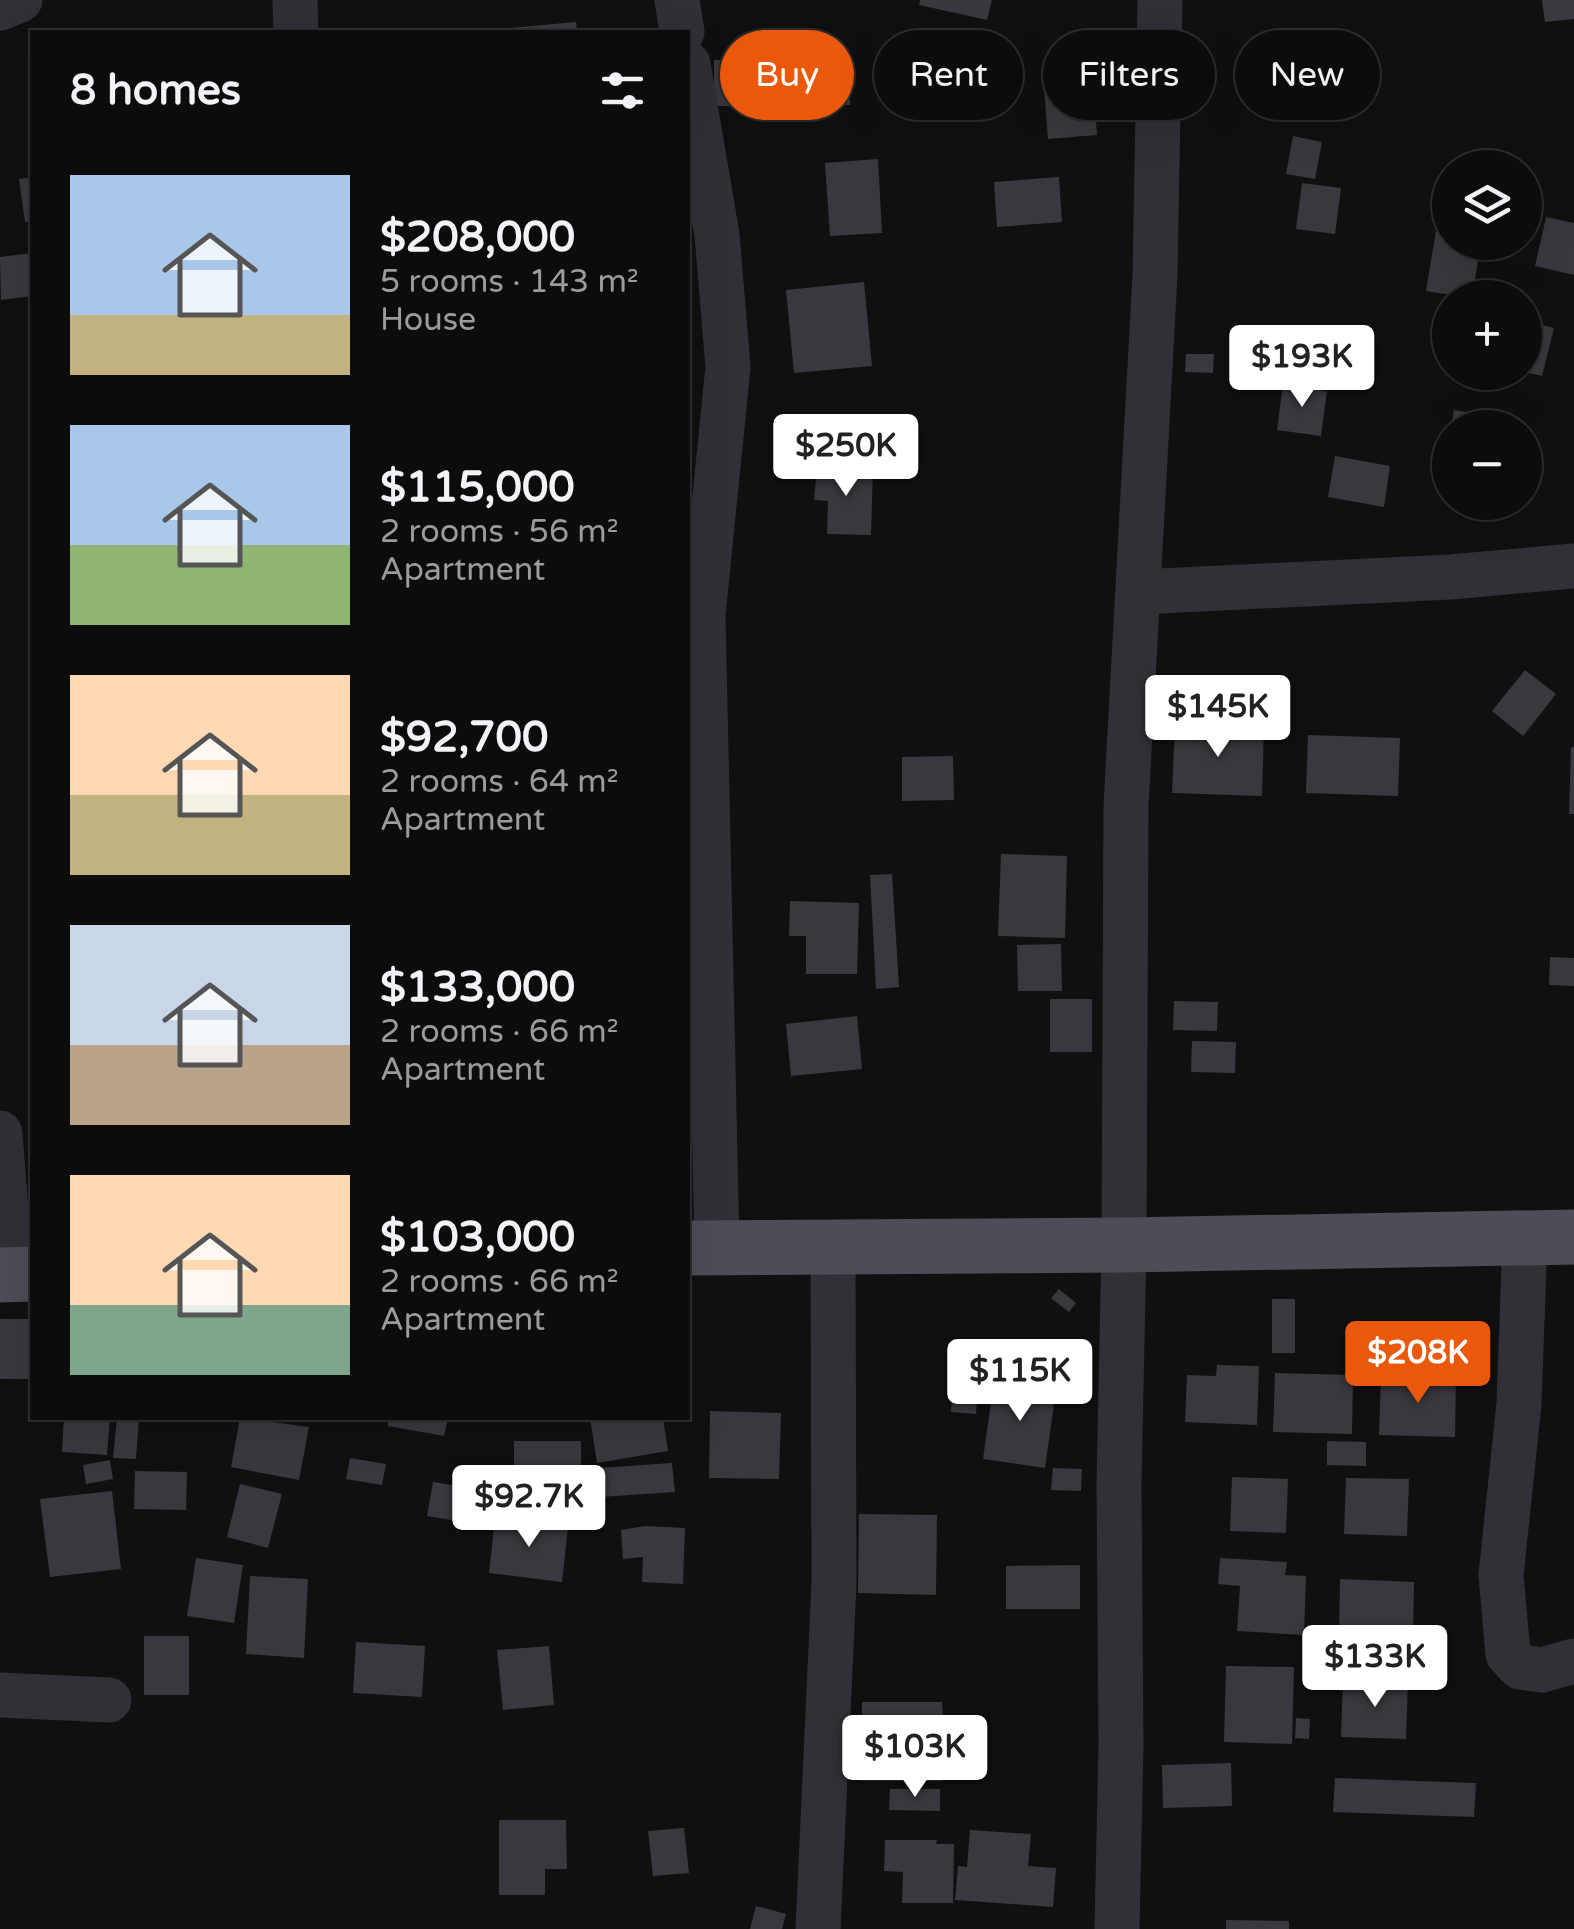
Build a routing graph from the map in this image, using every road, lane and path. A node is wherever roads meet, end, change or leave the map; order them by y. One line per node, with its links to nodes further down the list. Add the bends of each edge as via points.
1 (20, 0): 5 (street)
2 (295, 0): 6 (street)
3 (677, 0): 7 (street)
4 (1160, 0): 10 (street)
5 (0, 8)
6 (296, 30)
7 (682, 30)
8 (690, 76): 15 (street, via 717,235 728,367 703,615)
9 (1574, 566): 10 (street)
10 (1139, 592): 14 (street, via 1126,806)
11 (0, 1133): 16 (street)
12 (1550, 1237): 14 (main road); 17 (street, via 1519,1404 1501,1576 1508,1654 1520,1667 1542,1670)
13 (833, 1245): 14 (main road); 15 (main road); 20 (street, via 834,1582)
14 (1124, 1246): 21 (street)
15 (702, 1248)
16 (15, 1275)
17 (1574, 1661)
18 (0, 1695): 19 (street)
19 (109, 1700)
20 (818, 1929)
21 (1117, 1929)

